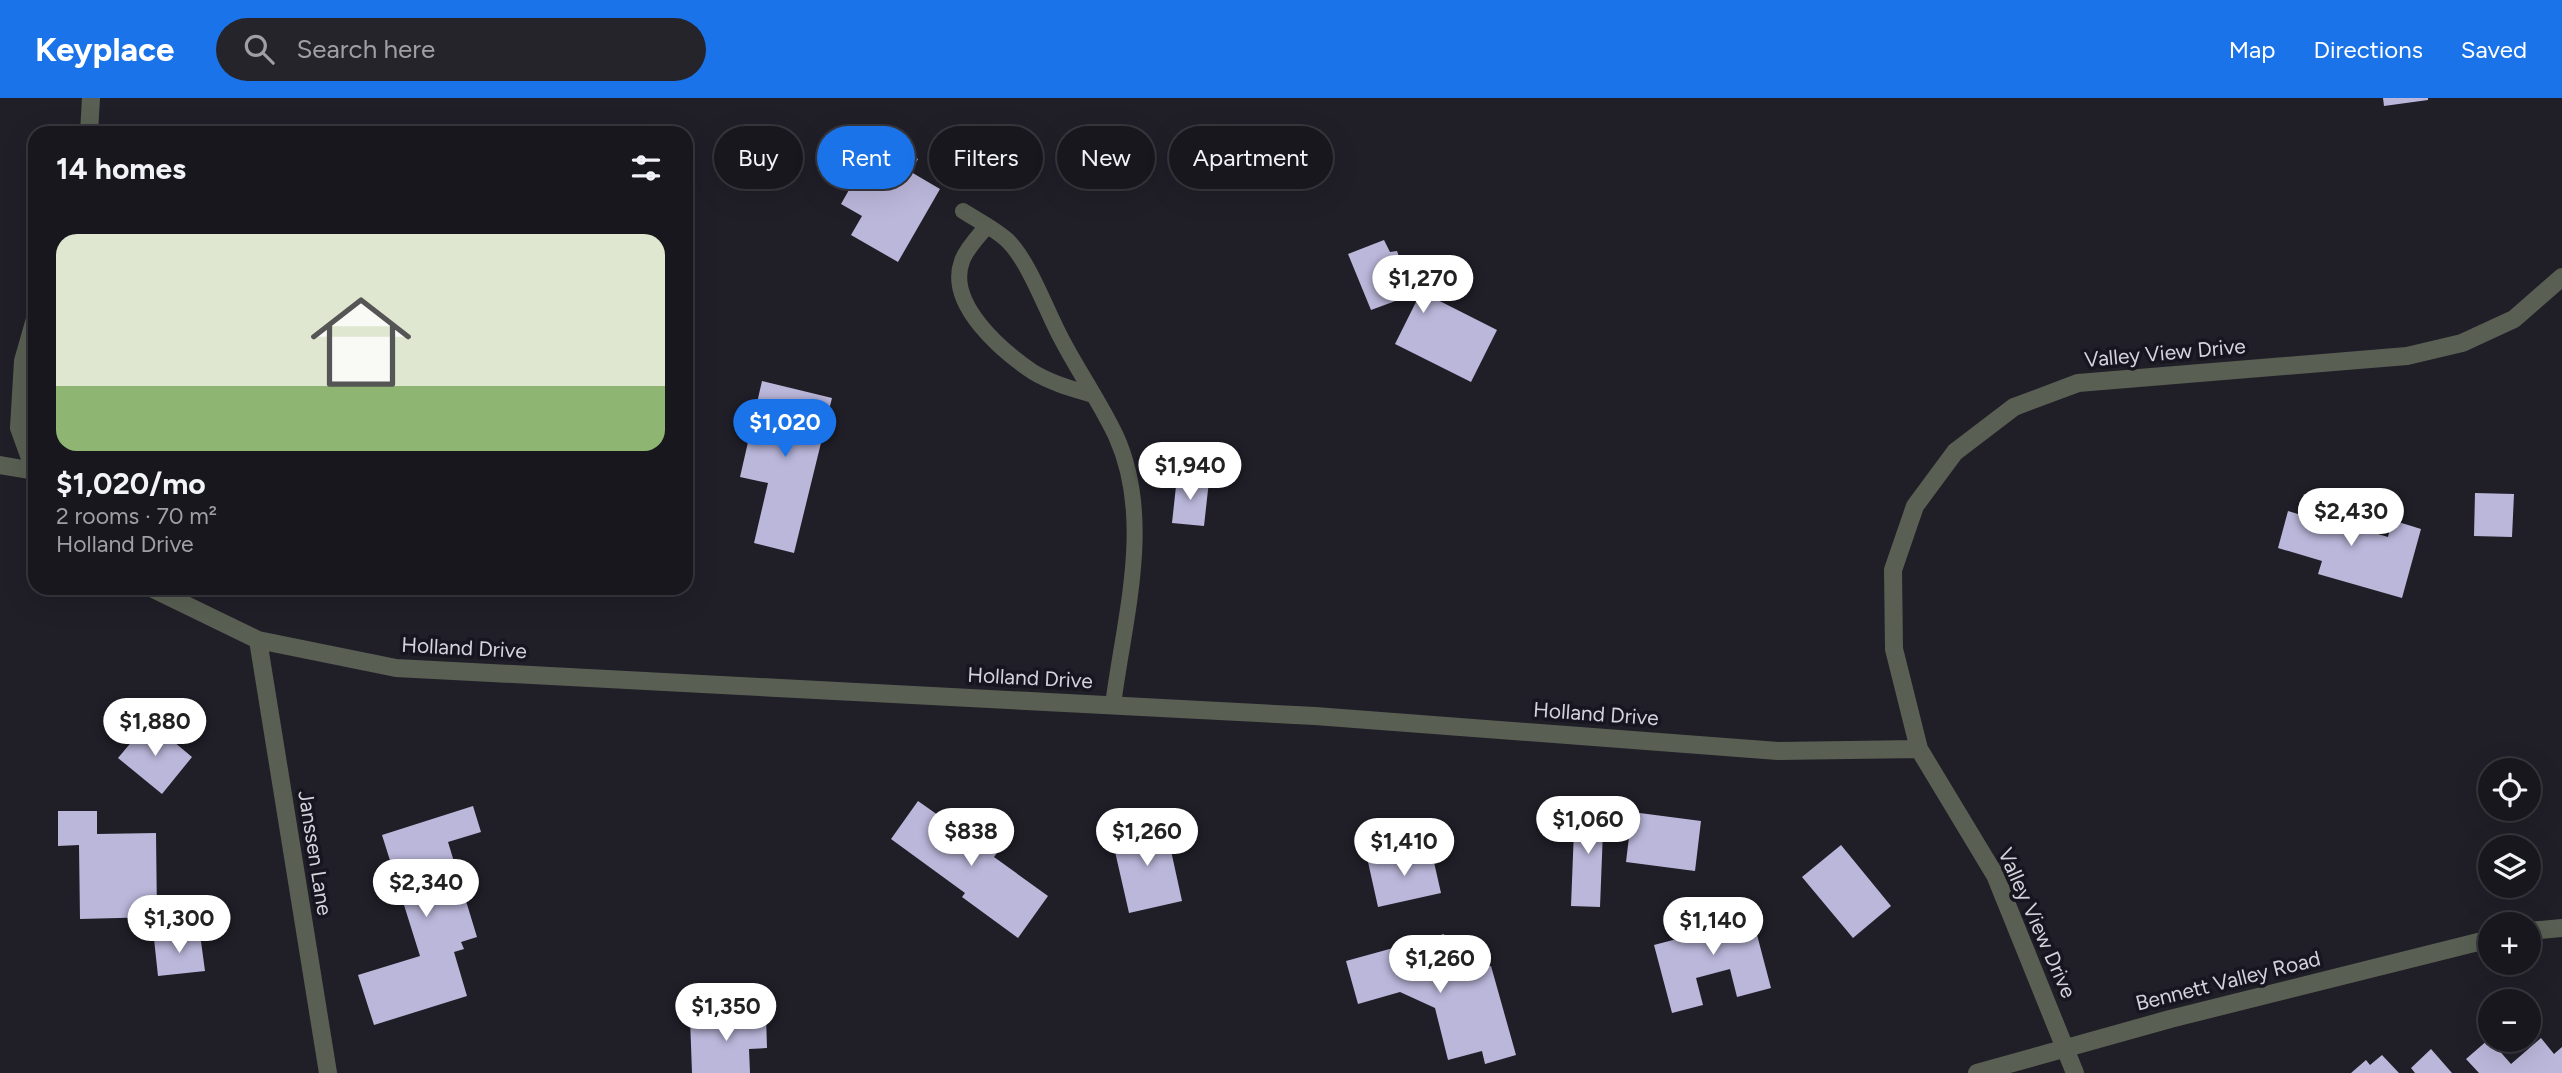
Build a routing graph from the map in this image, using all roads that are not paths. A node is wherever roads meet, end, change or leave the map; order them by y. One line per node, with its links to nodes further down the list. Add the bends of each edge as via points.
1 (91, 98): 2 (street)
2 (89, 126)
3 (963, 211): 4 (lane)
4 (986, 226): 7 (lane, via 1021,256); 7 (lane, via 962,260 959,273 972,315 988,335 1034,372)
5 (2562, 276): 14 (street, Valley View Drive, via 2514,319 2462,343 2407,356 2078,383 2014,407 1955,452 1915,506 1893,570 1894,649)
6 (28, 344): 8 (street, via 19,428)
7 (1093, 395): 13 (lane, via 1116,437 1133,507 1132,575)
8 (28, 452)
9 (0, 465): 10 (street)
10 (28, 470)
11 (166, 595): 12 (street, Holland Drive)
12 (258, 640): 13 (street, Holland Drive, via 396,668); 19 (street, Janssen Lane)
13 (1113, 705): 14 (street, Holland Drive, via 1777,751)
14 (1920, 749): 18 (street, Valley View Drive, via 1995,875)
15 (2562, 928): 16 (street)
16 (2541, 930)
17 (2478, 942): 18 (street, Bennett Valley Road)
18 (2066, 1046): 20 (street, Bennett Valley Road); 21 (street, Valley View Drive)
19 (328, 1073)
20 (1978, 1073)
21 (2075, 1073)

